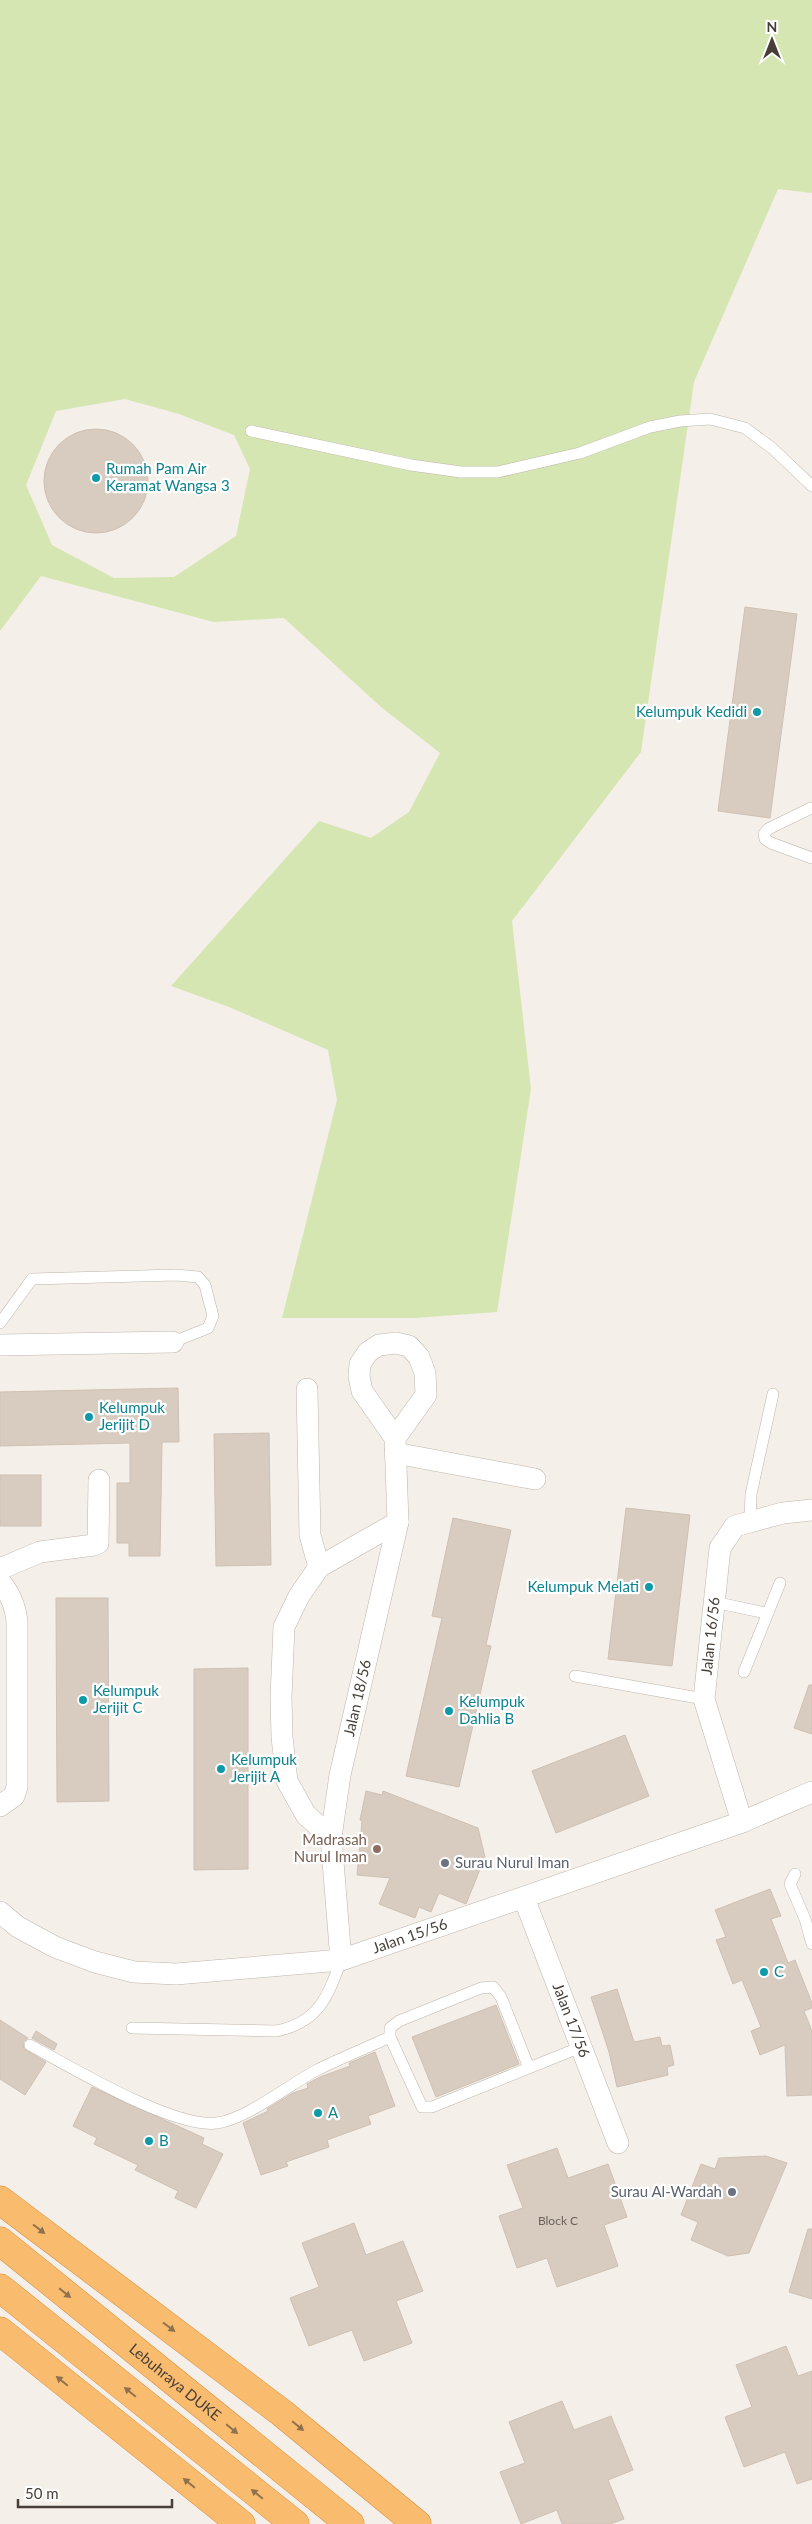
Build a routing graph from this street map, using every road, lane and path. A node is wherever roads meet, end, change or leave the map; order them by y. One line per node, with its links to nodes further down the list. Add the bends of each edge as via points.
1 (251, 431): 2 (lane, via 411,465 461,472 498,472 580,453 650,427 710,419 745,428 772,448)
2 (812, 486)
3 (812, 795): 4 (lane)
4 (811, 810): 5 (lane, via 768,829 764,834 770,843)
5 (812, 858)
6 (0, 1323): 7 (lane, via 32,1279 198,1277 205,1285 213,1316 208,1328)
7 (173, 1342): 8 (street)
8 (0, 1345)
9 (307, 1389): 16 (street, via 310,1535)
10 (773, 1394): 15 (lane, via 751,1494)
11 (535, 1479): 14 (street, Jalan 18/56, via 395,1445)
12 (99, 1480): 17 (street, via 98,1543 40,1552)
13 (812, 1510): 15 (street, Jalan 16/56, via 783,1513)
14 (398, 1522): 16 (street); 28 (street, Jalan 18/56, via 340,1774)
15 (750, 1522): 20 (street, Jalan 16/56, via 735,1526 720,1548)
16 (319, 1567): 28 (street, via 299,1596 284,1627 282,1738 287,1781 306,1815)
17 (0, 1569)
18 (0, 1582): 26 (street, via 15,1606 17,1622 18,1787 14,1796)
19 (780, 1583): 21 (lane)
20 (714, 1602): 21 (lane); 24 (street, Jalan 16/56)
21 (766, 1613): 22 (lane)
22 (744, 1672)
23 (575, 1676): 24 (lane)
24 (704, 1699): 27 (street, Jalan 16/56)
25 (812, 1792): 27 (street, Jalan 15/56)
26 (0, 1806)
27 (742, 1822): 30 (street, Jalan 15/56)
28 (331, 1837): 33 (street, Jalan 18/56)
29 (795, 1874): 32 (lane, via 790,1884)
30 (524, 1898): 33 (street, Jalan 15/56); 37 (street, Jalan 17/56)
31 (0, 1912): 33 (street, Jalan 15/56, via 55,1947 134,1972 176,1974)
32 (812, 1944)
33 (340, 1960): 34 (lane, via 331,1988 320,2006 293,2028 276,2031)
34 (132, 2028)
35 (390, 2037): 36 (lane, via 317,2070 236,2117 218,2123 195,2123 172,2115 92,2080); 38 (lane, via 422,2107 432,2107); 38 (lane, via 390,2028 399,2021 481,1988 493,1987 501,1997)
36 (30, 2045)
37 (581, 2047): 38 (lane); 39 (street, Jalan 17/56)
38 (529, 2068)
39 (618, 2143)
40 (0, 2200): 47 (highway, one-way to 47, via 282,2413)
41 (0, 2241): 46 (highway, Lebuhraya DUKE, one-way to 46)
42 (0, 2288): 45 (highway, one-way to 42)
43 (0, 2331): 44 (highway, one-way to 43)
44 (241, 2524)
45 (295, 2524)
46 (350, 2524)
47 (417, 2524)

